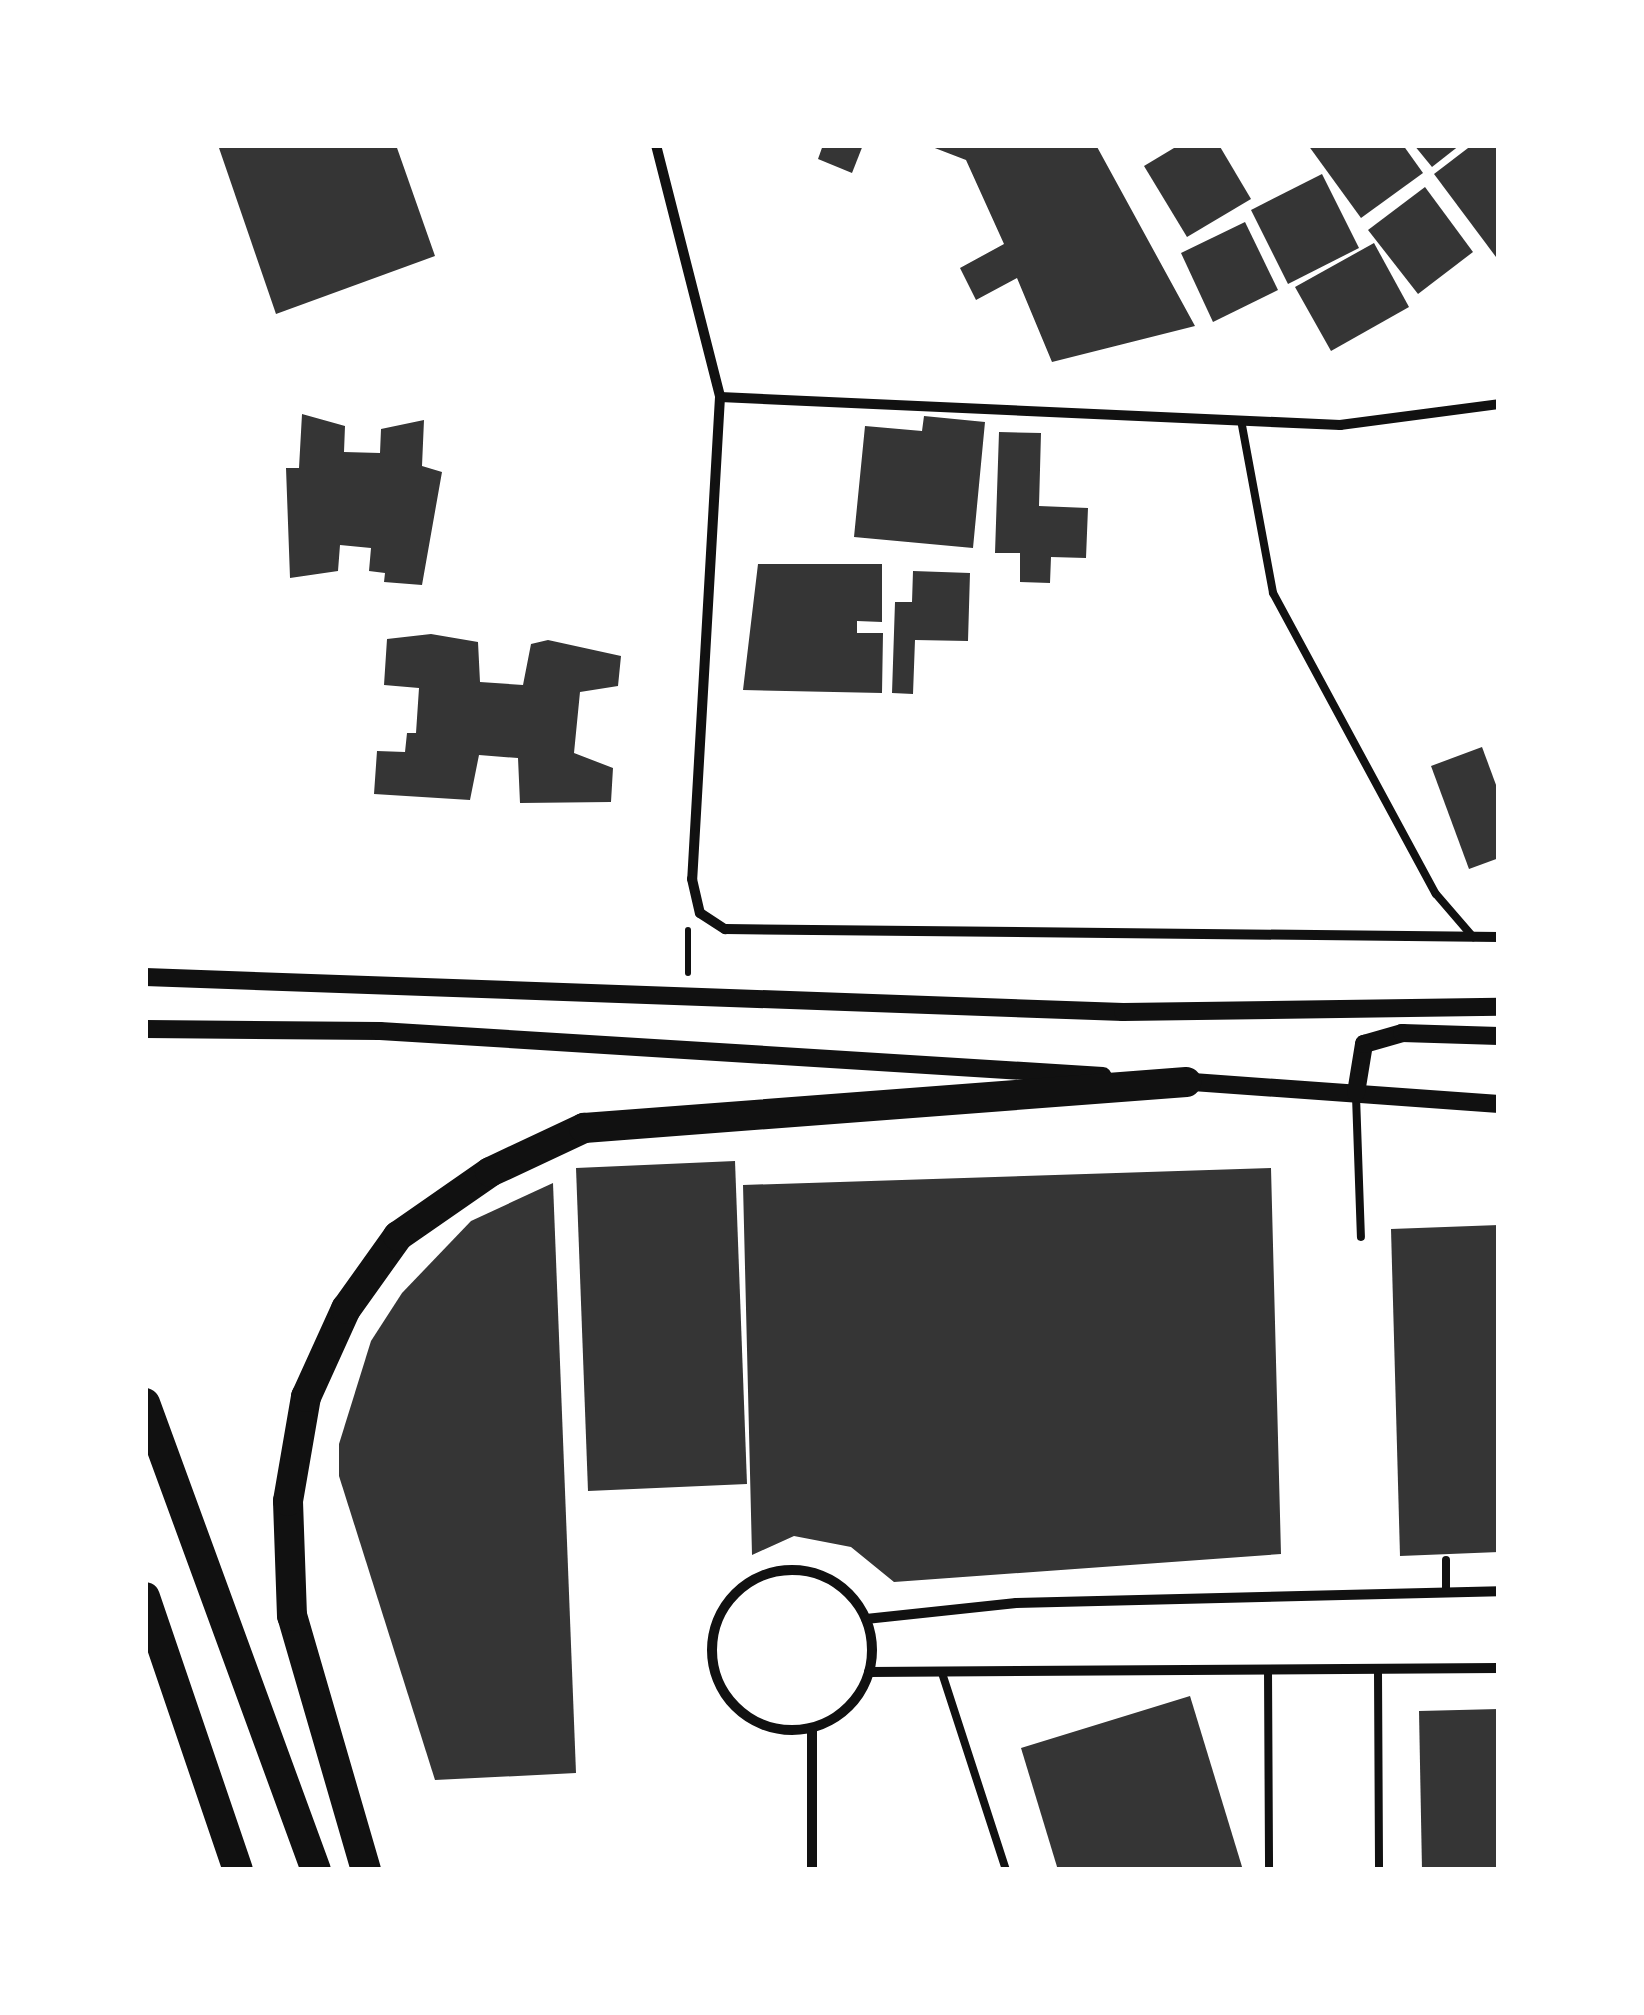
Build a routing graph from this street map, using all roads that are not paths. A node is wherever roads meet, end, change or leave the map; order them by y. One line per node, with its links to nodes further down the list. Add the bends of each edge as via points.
1 (656, 145): 2 (street)
2 (720, 397): 4 (street); 6 (street, via 692,879 700,913 725,929)
3 (1499, 404): 4 (street, via 1340,424)
4 (1241, 420): 6 (lane, via 1273,594 1436,894)
5 (1499, 937): 6 (street)
6 (1474, 938)
7 (145, 977): 8 (street, via 1122,1012)
8 (1499, 1007)
9 (145, 1029): 11 (street, via 380,1031)
10 (1499, 1036): 12 (street, via 1402,1033 1364,1044)
11 (1186, 1082): 12 (street); 29 (highway, via 584,1128 490,1172 398,1236 346,1309 306,1397 288,1501 292,1616)
12 (1356, 1093): 13 (street); 14 (lane)
13 (1499, 1104)
14 (1361, 1237)
15 (145, 1403): 28 (highway)
16 (1446, 1560): 17 (lane)
17 (1446, 1592): 18 (street); 20 (street, via 1016,1603)
18 (1499, 1592)
19 (145, 1597): 27 (highway)
20 (866, 1620): 23 (street); 26 (street, via 833,1580 796,1570 757,1577 720,1614 713,1665 738,1710 773,1728)
21 (1499, 1668): 25 (street)
22 (1268, 1670): 24 (street); 25 (street); 32 (lane)
23 (869, 1672): 24 (street); 26 (street, via 847,1707)
24 (942, 1672): 31 (lane)
25 (1378, 1672): 33 (lane)
26 (812, 1728): 30 (street)
27 (238, 1870)
28 (316, 1870)
29 (366, 1870)
30 (812, 1870)
31 (1006, 1870)
32 (1269, 1870)
33 (1379, 1870)

